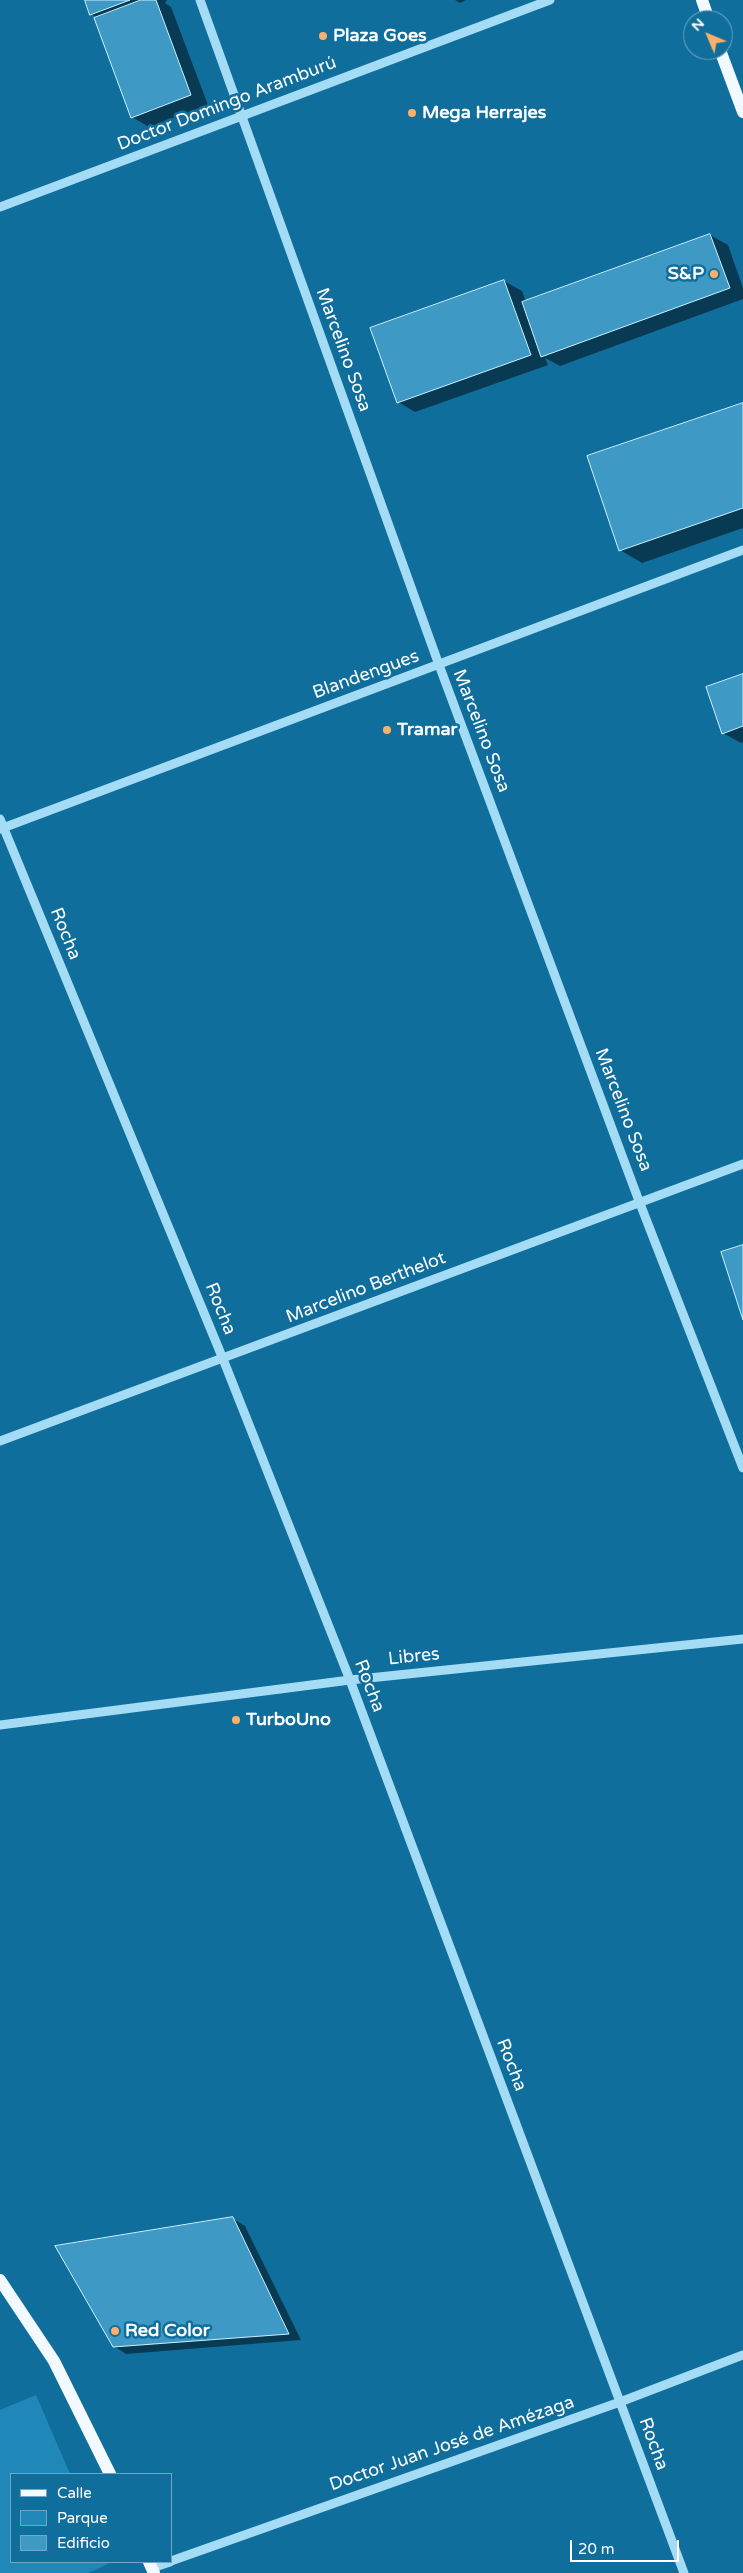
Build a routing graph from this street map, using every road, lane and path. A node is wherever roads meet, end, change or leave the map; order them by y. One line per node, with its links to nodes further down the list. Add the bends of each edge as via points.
1 (200, 0): 5 (street, Marcelino Sosa)
2 (550, 0): 5 (street, Doctor Domingo Aramburú)
3 (724, 60): 4 (main road)
4 (743, 112)
5 (242, 116): 6 (street, Doctor Domingo Aramburú); 8 (street, Marcelino Sosa)
6 (0, 206)
7 (743, 550): 8 (street, Blandengues)
8 (438, 665): 9 (street, Blandengues); 11 (street, Marcelino Sosa)
9 (1, 825): 12 (street, Rocha)
10 (743, 1164): 11 (street, Marcelino Berthelot)
11 (639, 1202): 12 (street, Marcelino Berthelot); 14 (street, Marcelino Sosa)
12 (224, 1359): 13 (street, Marcelino Berthelot); 16 (street, Rocha)
13 (0, 1441)
14 (743, 1468)
15 (743, 1639): 16 (street, Libres)
16 (350, 1680): 17 (street, Libres); 20 (street, Rocha)
17 (0, 1725)
18 (0, 2280): 21 (main road, via 54,2361)
19 (743, 2355): 20 (street, Doctor Juan José de Amézaga)
20 (620, 2402): 22 (street, Doctor Juan José de Amézaga); 25 (street, Rocha)
21 (110, 2473)
22 (172, 2560)
23 (165, 2563): 24 (street, Doctor Juan José de Amézaga)
24 (152, 2568)
25 (684, 2573)

